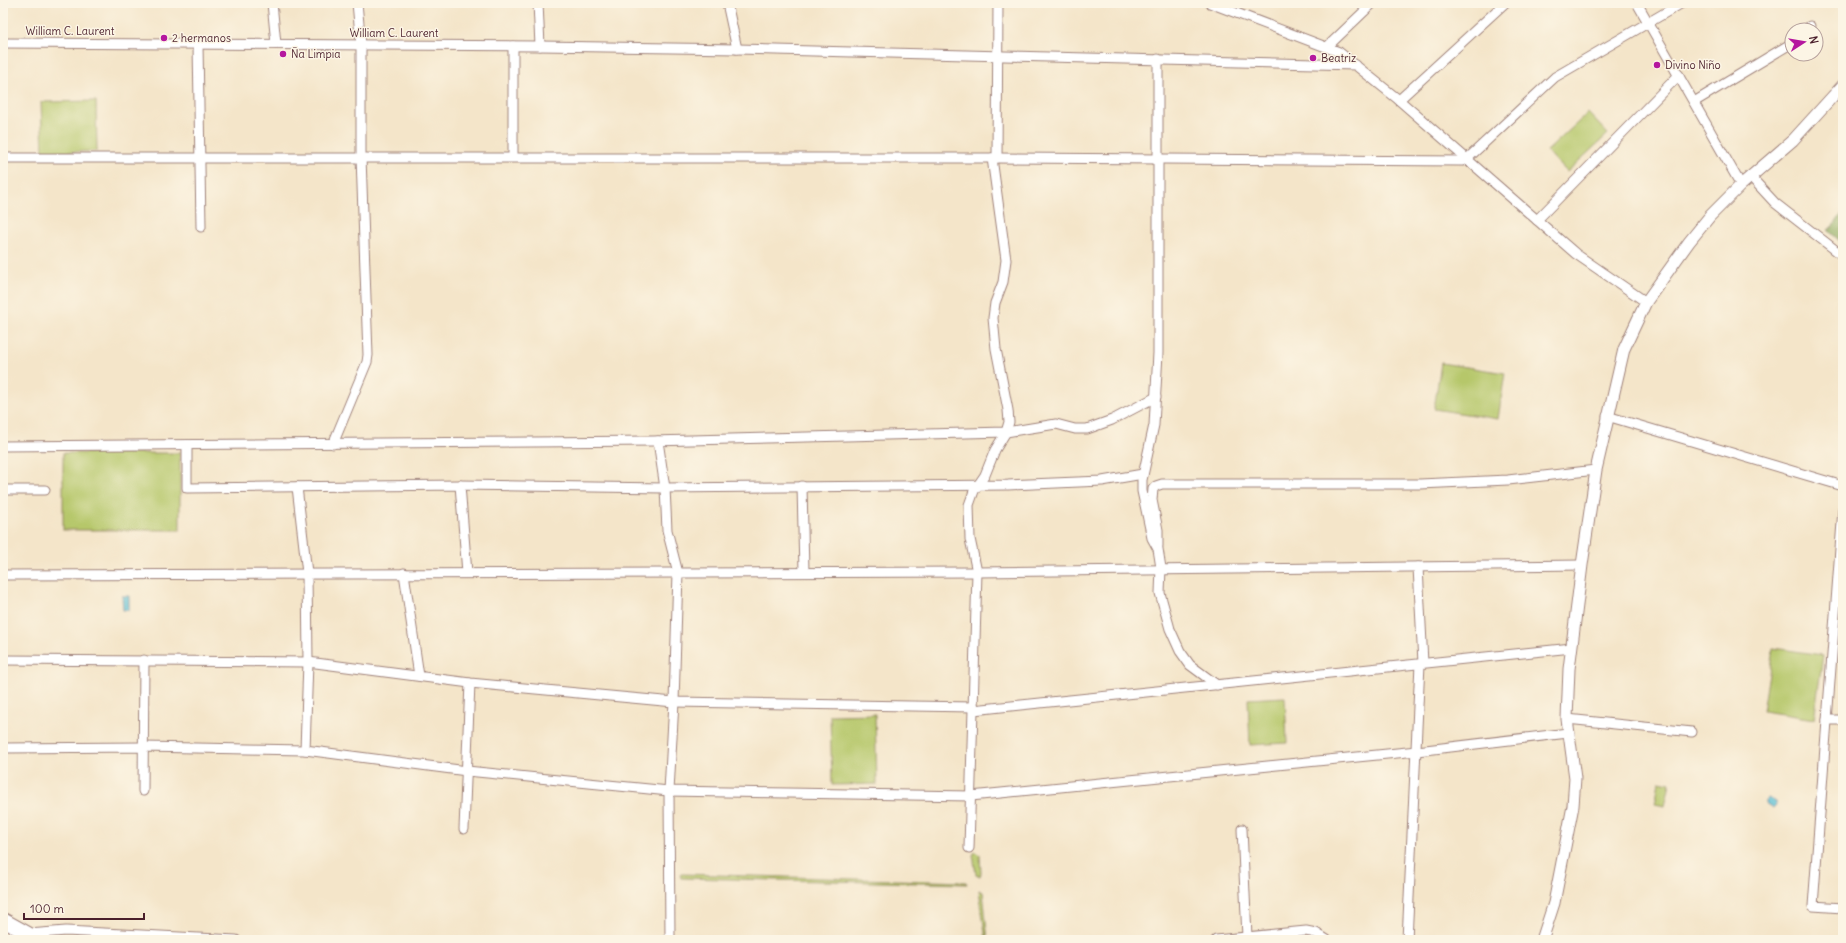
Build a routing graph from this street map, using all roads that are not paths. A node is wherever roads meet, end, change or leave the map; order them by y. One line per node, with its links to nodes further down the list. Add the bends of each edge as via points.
1 (272, 3): 14 (street)
2 (357, 3): 15 (street)
3 (538, 3): 17 (street)
4 (727, 3): 20 (street)
5 (998, 3): 21 (street)
6 (1210, 3): 18 (street)
7 (1373, 3): 18 (street)
8 (1505, 3): 26 (street)
9 (1637, 3): 11 (street)
10 (1682, 3): 11 (street)
11 (1649, 23): 24 (street); 34 (street, via 1555,77)
12 (3, 43): 13 (street, William C. Laurent)
13 (198, 44): 14 (street, William C. Laurent); 28 (street)
14 (276, 44): 15 (street, William C. Laurent)
15 (361, 45): 16 (street, William C. Laurent); 29 (street)
16 (512, 46): 17 (street, William C. Laurent); 30 (street)
17 (540, 46): 20 (street, William C. Laurent)
18 (1327, 47): 23 (street, via 1339,52)
19 (1784, 48): 27 (street)
20 (737, 49): 21 (street, William C. Laurent)
21 (998, 55): 22 (street, William C. Laurent); 32 (street)
22 (1158, 60): 23 (street, William C. Laurent); 33 (street)
23 (1356, 65): 26 (street)
24 (1679, 75): 27 (street); 37 (street)
25 (1843, 85): 35 (street, via 1793,140)
26 (1399, 100): 34 (street)
27 (1694, 102): 36 (street)
28 (200, 157): 29 (street); 31 (street); 38 (street)
29 (361, 157): 30 (street); 45 (street, via 368,355)
30 (513, 157): 32 (street)
31 (3, 158)
32 (995, 158): 33 (street); 43 (street, via 1006,260 993,318 996,349 1008,410 1009,422)
33 (1157, 159): 34 (street); 41 (street)
34 (1467, 159): 37 (street)
35 (1751, 177): 36 (street); 39 (street, via 1775,203)
36 (1741, 185): 40 (street, via 1688,242)
37 (1537, 220): 40 (street, via 1576,254)
38 (201, 227)
39 (1843, 256)
40 (1646, 302): 42 (street, via 1624,349)
41 (1156, 397): 43 (street, via 1112,420 1087,429 1056,424); 49 (street, via 1154,425)
42 (1607, 416): 48 (street); 53 (street)
43 (1006, 432): 44 (street); 51 (street)
44 (658, 441): 45 (street); 55 (street)
45 (333, 444): 46 (street)
46 (187, 445): 47 (street); 54 (street, via 187,488)
47 (3, 446)
48 (1596, 470): 58 (street, via 1508,480 1420,484 1162,484 1153,489); 60 (street)
49 (1143, 474): 51 (street, via 1102,481); 58 (street, via 1142,491)
50 (460, 485): 54 (street); 55 (street); 67 (street)
51 (978, 485): 52 (street); 65 (street, via 969,505 970,539)
52 (802, 486): 55 (street); 64 (street)
53 (1843, 486)
54 (297, 487): 68 (street)
55 (665, 488): 63 (street, via 667,530)
56 (3, 490): 57 (street)
57 (44, 490)
58 (1148, 501): 62 (street, via 1152,538 1158,549)
59 (1843, 509): 81 (street)
60 (1582, 565): 61 (street); 70 (street)
61 (1418, 567): 62 (street); 74 (street)
62 (1161, 568): 65 (street); 77 (street, via 1160,593 1163,611 1180,651 1190,665)
63 (678, 572): 64 (street); 67 (street); 78 (street)
64 (804, 572): 65 (street)
65 (977, 572): 79 (street)
66 (404, 573): 67 (street); 68 (street); 75 (street)
67 (467, 573)
68 (307, 574): 69 (street); 73 (street)
69 (3, 575)
70 (1572, 648): 74 (street); 80 (street)
71 (3, 660): 72 (street)
72 (144, 660): 73 (street); 85 (street)
73 (308, 662): 75 (street); 87 (street)
74 (1422, 663): 77 (street); 88 (street)
75 (419, 676): 76 (street)
76 (470, 683): 78 (street); 89 (street)
77 (1217, 684): 79 (street)
78 (674, 702): 79 (street); 90 (street)
79 (974, 708): 92 (street)
80 (1567, 719): 83 (street); 84 (street)
81 (1826, 720): 82 (street); 96 (street, via 1813,906)
82 (1843, 720)
83 (1692, 732)
84 (1568, 734): 88 (street); 105 (street, via 1573,761 1574,794 1555,896)
85 (144, 747): 86 (street); 87 (street); 91 (street)
86 (3, 748)
87 (305, 750): 89 (street)
88 (1416, 751): 92 (street); 104 (street)
89 (467, 771): 90 (street); 93 (street)
90 (669, 791): 92 (street); 101 (street)
91 (143, 792)
92 (971, 796): 95 (street)
93 (464, 829)
94 (1242, 829): 99 (street)
95 (969, 848)
96 (1843, 908)
97 (3, 920): 98 (main road)
98 (34, 937): 100 (street, via 66,931)
99 (1245, 938): 102 (street); 103 (street, via 1306,931 1316,933)
100 (236, 940)
101 (670, 940)
102 (1216, 940)
103 (1327, 940)
104 (1407, 940)
105 (1542, 940)

